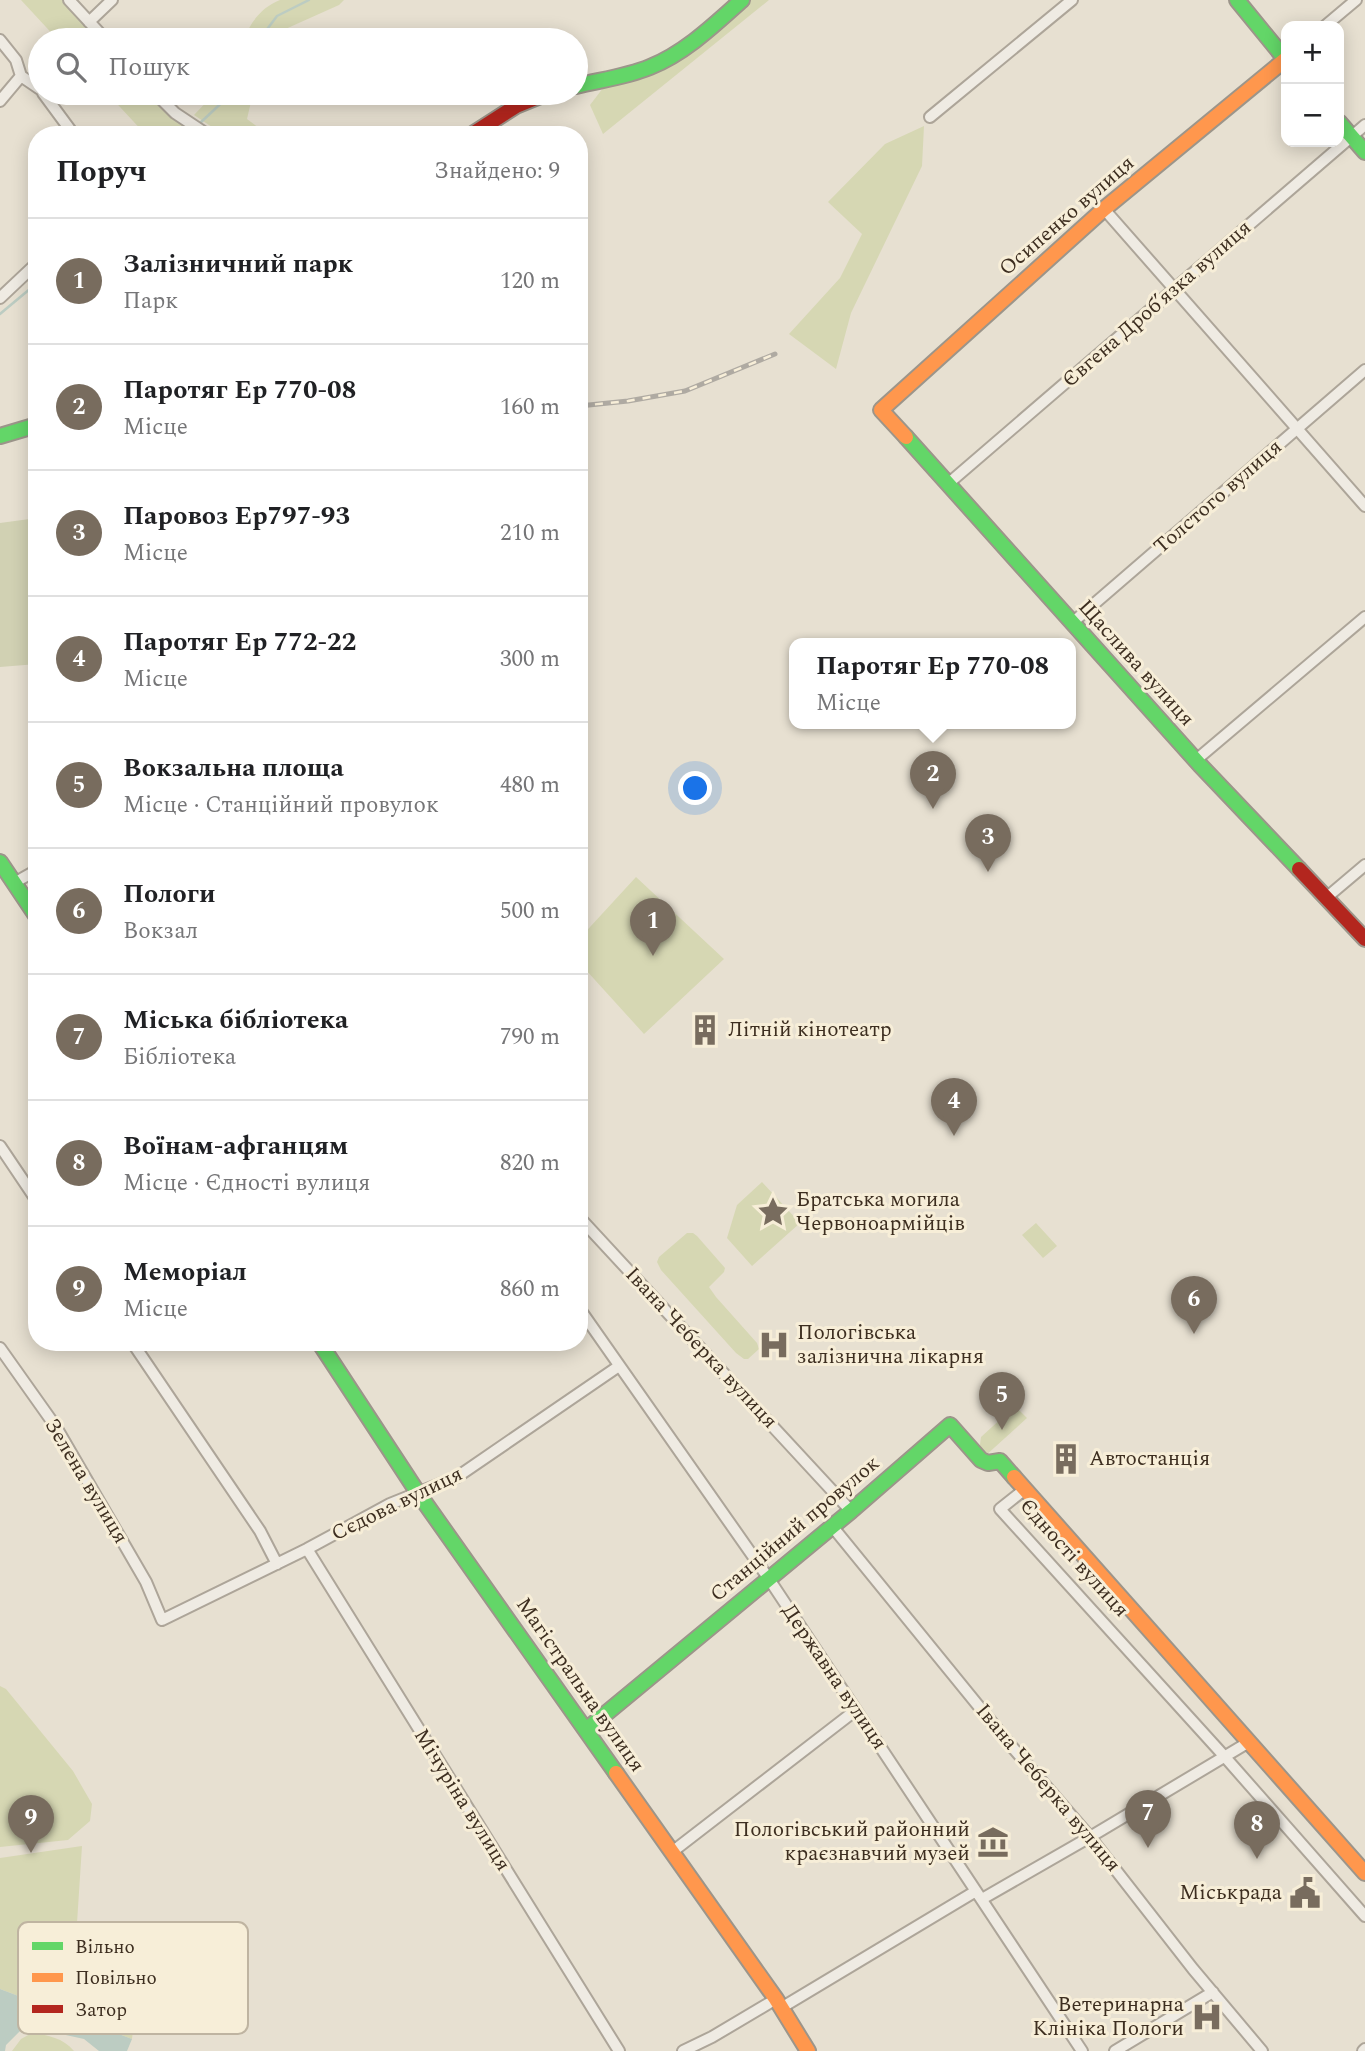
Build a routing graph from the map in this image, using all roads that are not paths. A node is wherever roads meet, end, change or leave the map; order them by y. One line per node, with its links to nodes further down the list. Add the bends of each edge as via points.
1 (69, 0): 8 (street)
2 (112, 0): 8 (street)
3 (742, 0): 15 (street, via 663,61)
4 (1072, 0): 20 (street)
5 (1237, 0): 11 (street)
6 (1356, 0): 7 (street)
7 (1331, 21)
8 (89, 22): 9 (street)
9 (95, 28)
10 (0, 40): 13 (street)
11 (1281, 53)
12 (1281, 63): 28 (street, Осипенко вулиця)
13 (21, 76): 14 (street); 16 (street)
14 (28, 81)
15 (588, 83)
16 (0, 101)
17 (52, 105): 22 (street)
18 (167, 105): 23 (street)
19 (518, 105): 24 (street)
20 (930, 117)
21 (1365, 125): 26 (street, Євгена Дроб’язка вулиця)
22 (67, 126)
23 (194, 126)
24 (485, 126)
25 (1344, 128): 26 (street)
26 (1351, 137): 27 (street); 30 (street, Євгена Дроб’язка вулиця)
27 (1365, 152)
28 (1104, 209): 30 (street); 33 (street, Осипенко вулиця)
29 (28, 272): 31 (street)
30 (1174, 288): 35 (street); 37 (street, Євгена Дроб’язка вулиця)
31 (0, 298)
32 (1365, 370): 35 (street, Толстого вулиця)
33 (881, 410): 37 (street, Щаслива вулиця)
34 (28, 428): 36 (street)
35 (1298, 428): 38 (street); 40 (street, Толстого вулиця)
36 (0, 436)
37 (949, 483): 40 (street, Щаслива вулиця)
38 (1365, 506)
39 (1365, 617): 41 (street)
40 (1072, 623): 41 (street, Щаслива вулиця)
41 (1196, 760): 46 (street, Щаслива вулиця)
42 (0, 862): 45 (street)
43 (1365, 865): 46 (street)
44 (28, 875): 45 (street)
45 (14, 883): 47 (street)
46 (1326, 898): 48 (street, Щаслива вулиця)
47 (28, 904)
48 (1365, 939)
49 (0, 1146): 50 (street)
50 (28, 1188)
51 (588, 1227): 59 (street, Івана Чеберка вулиця)
52 (588, 1321): 56 (street, Державна вулиця)
53 (0, 1348): 64 (street, Зелена вулиця, via 56,1427 146,1582)
54 (138, 1351): 62 (street)
55 (324, 1351): 58 (street, Магістральна вулиця)
56 (619, 1366): 58 (street, Сєдова вулиця, via 457,1478); 63 (street, Державна вулиця)
57 (1024, 1489): 59 (street, Станційний провулок, via 1000,1461 981,1460 950,1425); 67 (street, Єдності вулиця); 68 (street, Єдності вулиця, via 1000,1509)
58 (418, 1493): 61 (street, Сєдова вулиця); 66 (street, Магістральна вулиця)
59 (851, 1511): 60 (street, Станційний провулок)
60 (832, 1526): 63 (street, Станційний провулок); 69 (street, Івана Чеберка вулиця)
61 (307, 1549): 62 (street, Сєдова вулиця); 76 (street, Мічуріна вулиця)
62 (277, 1563): 64 (street, Сєдова вулиця)
63 (769, 1578): 65 (street, Державна вулиця); 66 (street, Станційний провулок)
64 (162, 1620)
65 (856, 1710): 70 (street); 72 (street, Державна вулиця)
66 (586, 1730): 70 (street, Магістральна вулиця)
67 (1250, 1742): 68 (street); 71 (street, Єдності вулиця)
68 (1224, 1757): 69 (street); 73 (street, Єдності вулиця)
69 (1090, 1837): 72 (street); 74 (street, Івана Чеберка вулиця)
70 (671, 1852): 75 (street, Магістральна вулиця)
71 (1365, 1873)
72 (979, 1895): 75 (street); 79 (street, Державна вулиця)
73 (1365, 1916)
74 (1213, 1992): 80 (street); 81 (street, Івана Чеберка вулиця)
75 (779, 2004): 77 (street); 78 (street, Магістральна вулиця)
76 (619, 2051)
77 (683, 2051)
78 (808, 2051)
79 (1082, 2051)
80 (1115, 2051)
81 (1262, 2051)

